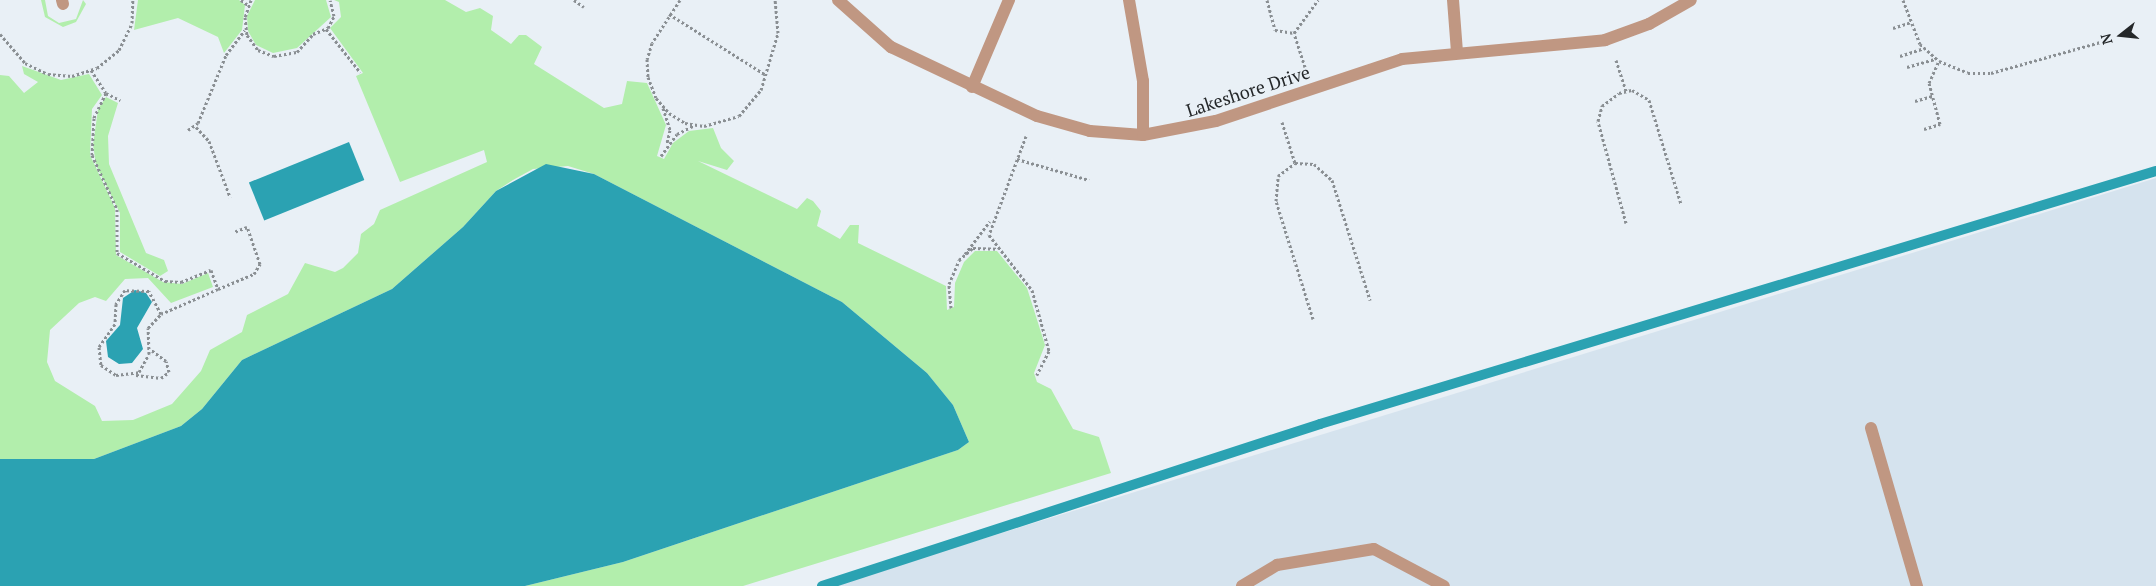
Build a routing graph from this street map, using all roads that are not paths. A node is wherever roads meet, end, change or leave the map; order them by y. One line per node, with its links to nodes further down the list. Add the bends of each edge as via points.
1 (838, 0): 7 (street, Lakeshore Drive, via 891,47)
2 (1009, 0): 7 (street)
3 (1129, 0): 8 (street, via 1143,81)
4 (1453, 0): 6 (street)
5 (1691, 0): 6 (street, Lakeshore Drive, via 1649,24 1605,40)
6 (1457, 52): 8 (street, Lakeshore Drive, via 1402,60 1216,121)
7 (972, 87): 8 (street, Lakeshore Drive, via 1057,124 1110,134)
8 (1143, 135)
9 (1871, 428): 12 (street)
10 (1242, 586): 11 (street, via 1277,565 1374,549)
11 (1444, 586)
12 (1917, 586)

